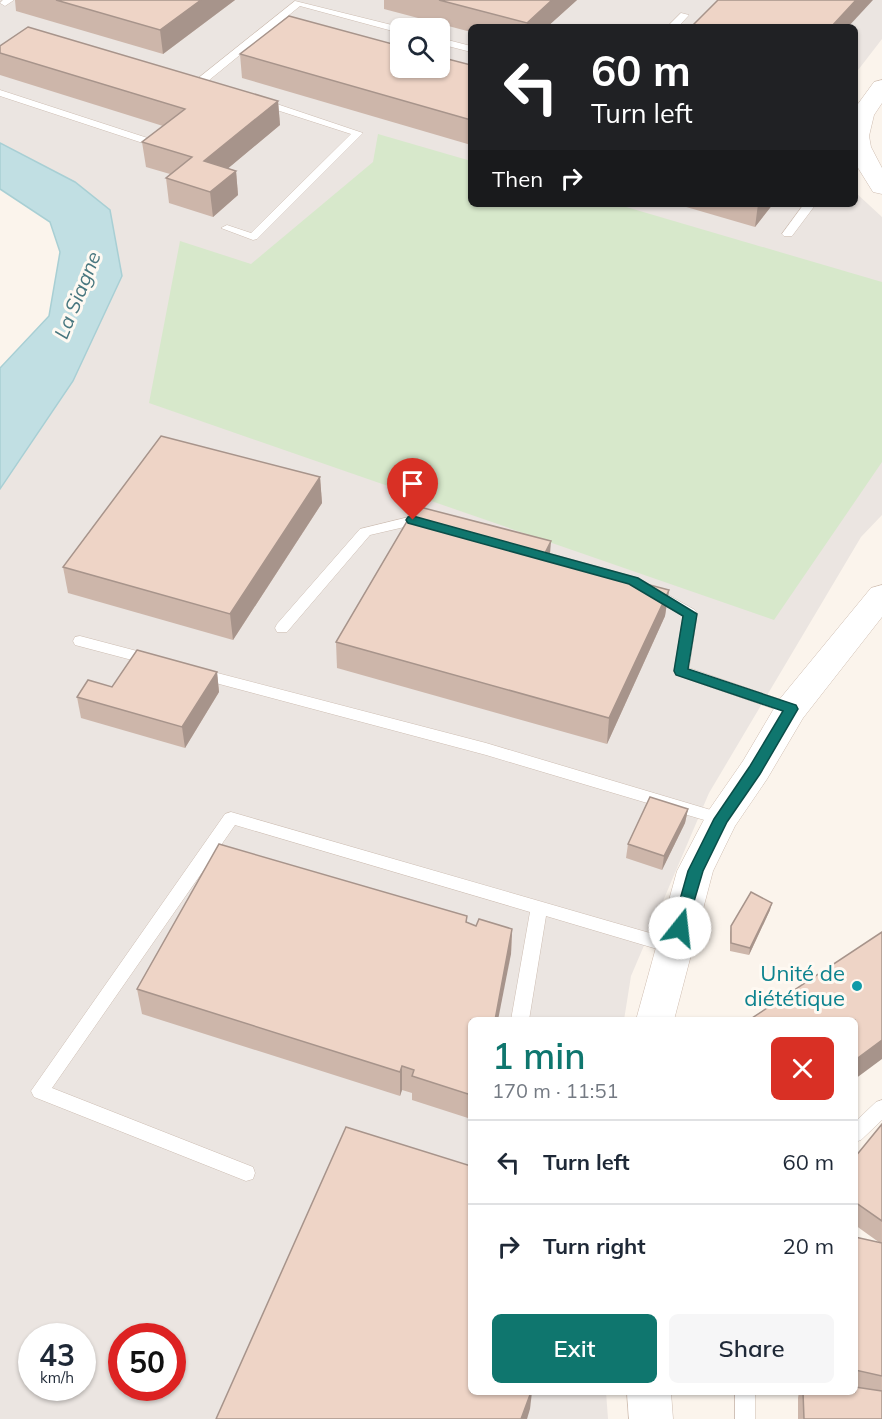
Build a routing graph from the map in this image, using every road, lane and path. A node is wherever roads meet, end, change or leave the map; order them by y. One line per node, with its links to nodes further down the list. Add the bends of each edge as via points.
1 (299, 1): 4 (lane); 8 (lane, via 194,80)
2 (684, 15): 3 (lane)
3 (675, 24)
4 (390, 27)
5 (450, 44): 6 (lane)
6 (468, 48)
7 (882, 87): 11 (main road)
8 (223, 89)
9 (0, 93): 13 (lane)
10 (245, 97): 16 (lane, via 358,133 253,237)
11 (858, 122)
12 (858, 140): 14 (main road, via 865,162)
13 (162, 146)
14 (882, 187)
15 (808, 207): 17 (lane)
16 (227, 228)
17 (788, 234)
18 (435, 526): 21 (lane, via 413,520 365,532)
19 (512, 548): 23 (lane, via 633,581 690,614 681,671)
20 (882, 596): 23 (main road)
21 (282, 628)
22 (80, 641): 24 (lane, via 486,749)
23 (791, 709): 24 (main road)
24 (721, 819): 26 (main road, via 696,871)
25 (539, 907): 26 (lane); 27 (lane); 31 (lane, via 231,818 40,1090)
26 (674, 946): 28 (main road)
27 (521, 1017)
28 (655, 1017)
29 (882, 1108): 30 (lane)
30 (858, 1131)
31 (246, 1173)
32 (649, 1395): 34 (main road)
33 (745, 1395): 35 (lane)
34 (651, 1419)
35 (746, 1419)

